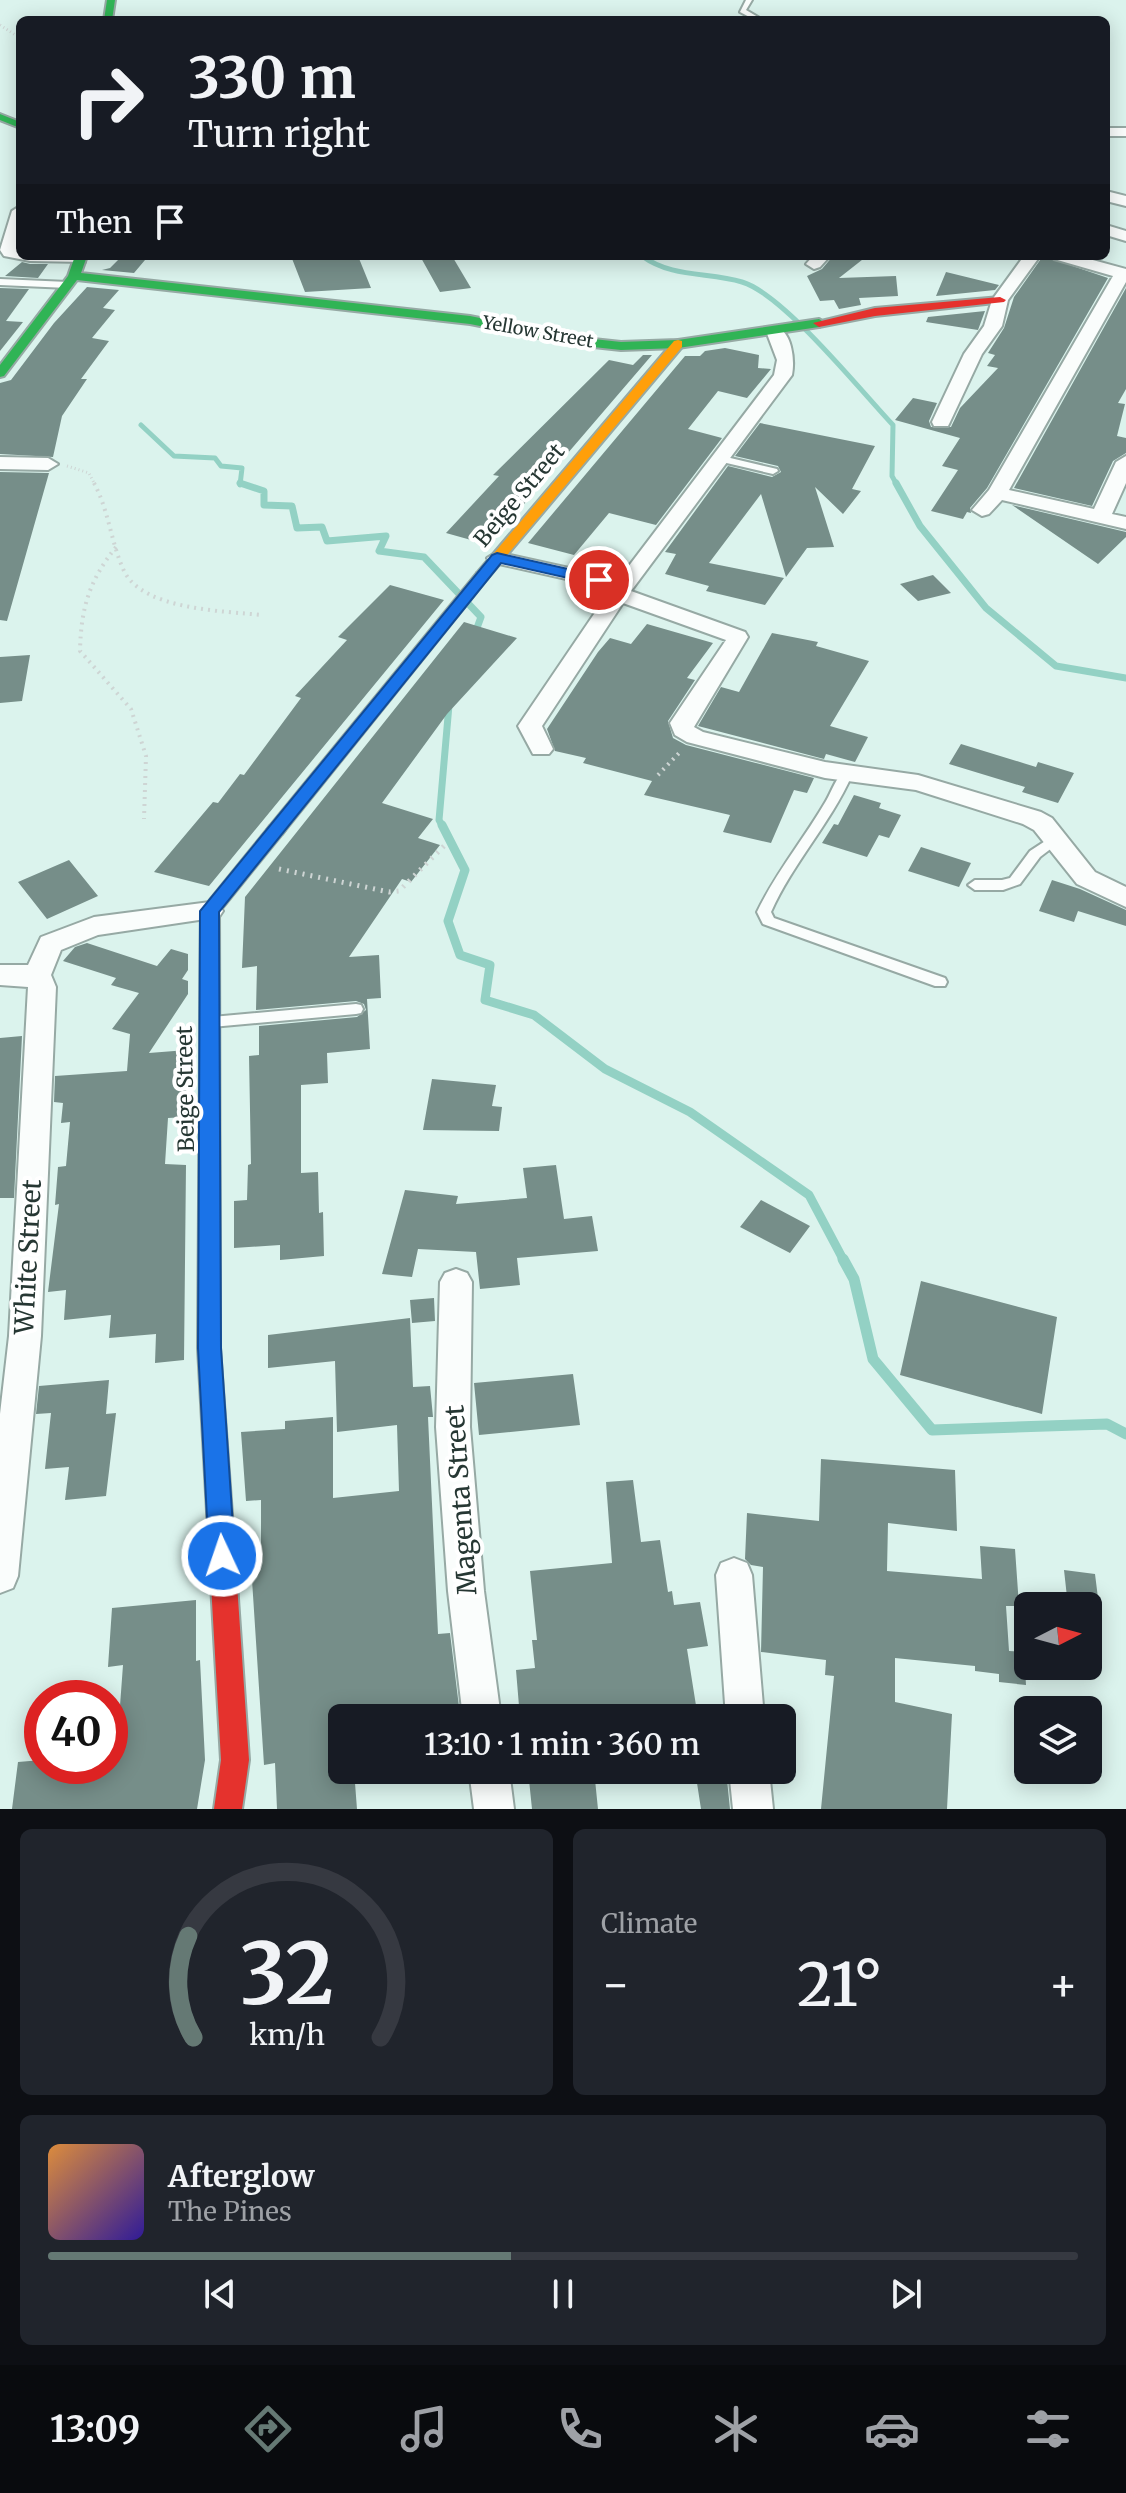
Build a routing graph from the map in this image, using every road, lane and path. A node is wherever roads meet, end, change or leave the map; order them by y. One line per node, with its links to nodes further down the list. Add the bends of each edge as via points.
1 (749, 0): 2 (lane, via 742,11)
2 (752, 16)
3 (16, 224): 4 (street, via 8,250)
4 (16, 254)
5 (44, 260): 8 (street)
6 (1029, 260): 11 (street)
7 (1074, 260): 9 (street)
8 (75, 269): 10 (lane); 13 (street, Yellow Street, via 470,320 575,341); 14 (street)
9 (1125, 274): 21 (street)
10 (0, 282)
11 (1000, 300): 12 (street, Yellow Street, via 875,312); 15 (street, via 993,326 973,354)
12 (779, 331): 13 (street, Yellow Street); 16 (street, via 786,360 783,375)
13 (678, 344): 26 (street, Beige Street)
14 (0, 373)
15 (941, 422)
16 (722, 459): 20 (lane); 27 (street)
17 (1126, 462): 23 (street)
18 (0, 463): 19 (street)
19 (48, 464): 25 (path, via 89,473)
20 (773, 471)
21 (997, 493): 22 (street); 23 (street)
22 (982, 510)
23 (1100, 517): 24 (street)
24 (1126, 523)
25 (116, 547): 28 (path, via 125,573 146,595); 33 (path, via 91,578 80,612 80,651 131,709 146,756)
26 (497, 558): 27 (street); 36 (street, Beige Street)
27 (621, 590): 29 (street, via 737,637 682,723 683,730); 30 (street, via 530,726)
28 (262, 615)
29 (695, 737): 31 (path); 32 (street)
30 (541, 749)
31 (658, 775)
32 (846, 775): 34 (street, via 918,783 966,796 1032,818); 42 (lane, via 836,799 774,885 764,912 768,921)
33 (144, 819)
34 (1056, 838): 37 (lane, via 1035,854 1015,881); 38 (street, via 1086,878)
35 (447, 843): 36 (path, via 399,891 389,892)
36 (247, 862): 39 (street, Beige Street)
37 (975, 885)
38 (1126, 898)
39 (210, 911): 41 (street, via 94,926 50,944); 44 (street, Beige Street)
40 (0, 975): 41 (street)
41 (37, 975): 47 (street, White Street, via 42,987 25,1336)
42 (940, 982)
43 (356, 1009): 44 (lane)
44 (208, 1022): 52 (street, Beige Street, via 209,1348 235,1760)
45 (456, 1282): 48 (street, Magenta Street, via 453,1427)
46 (734, 1575): 49 (street)
47 (0, 1576)
48 (480, 1704)
49 (744, 1704)
50 (491, 1784): 53 (street)
51 (750, 1784): 54 (street)
52 (228, 1809)
53 (494, 1809)
54 (753, 1809)

